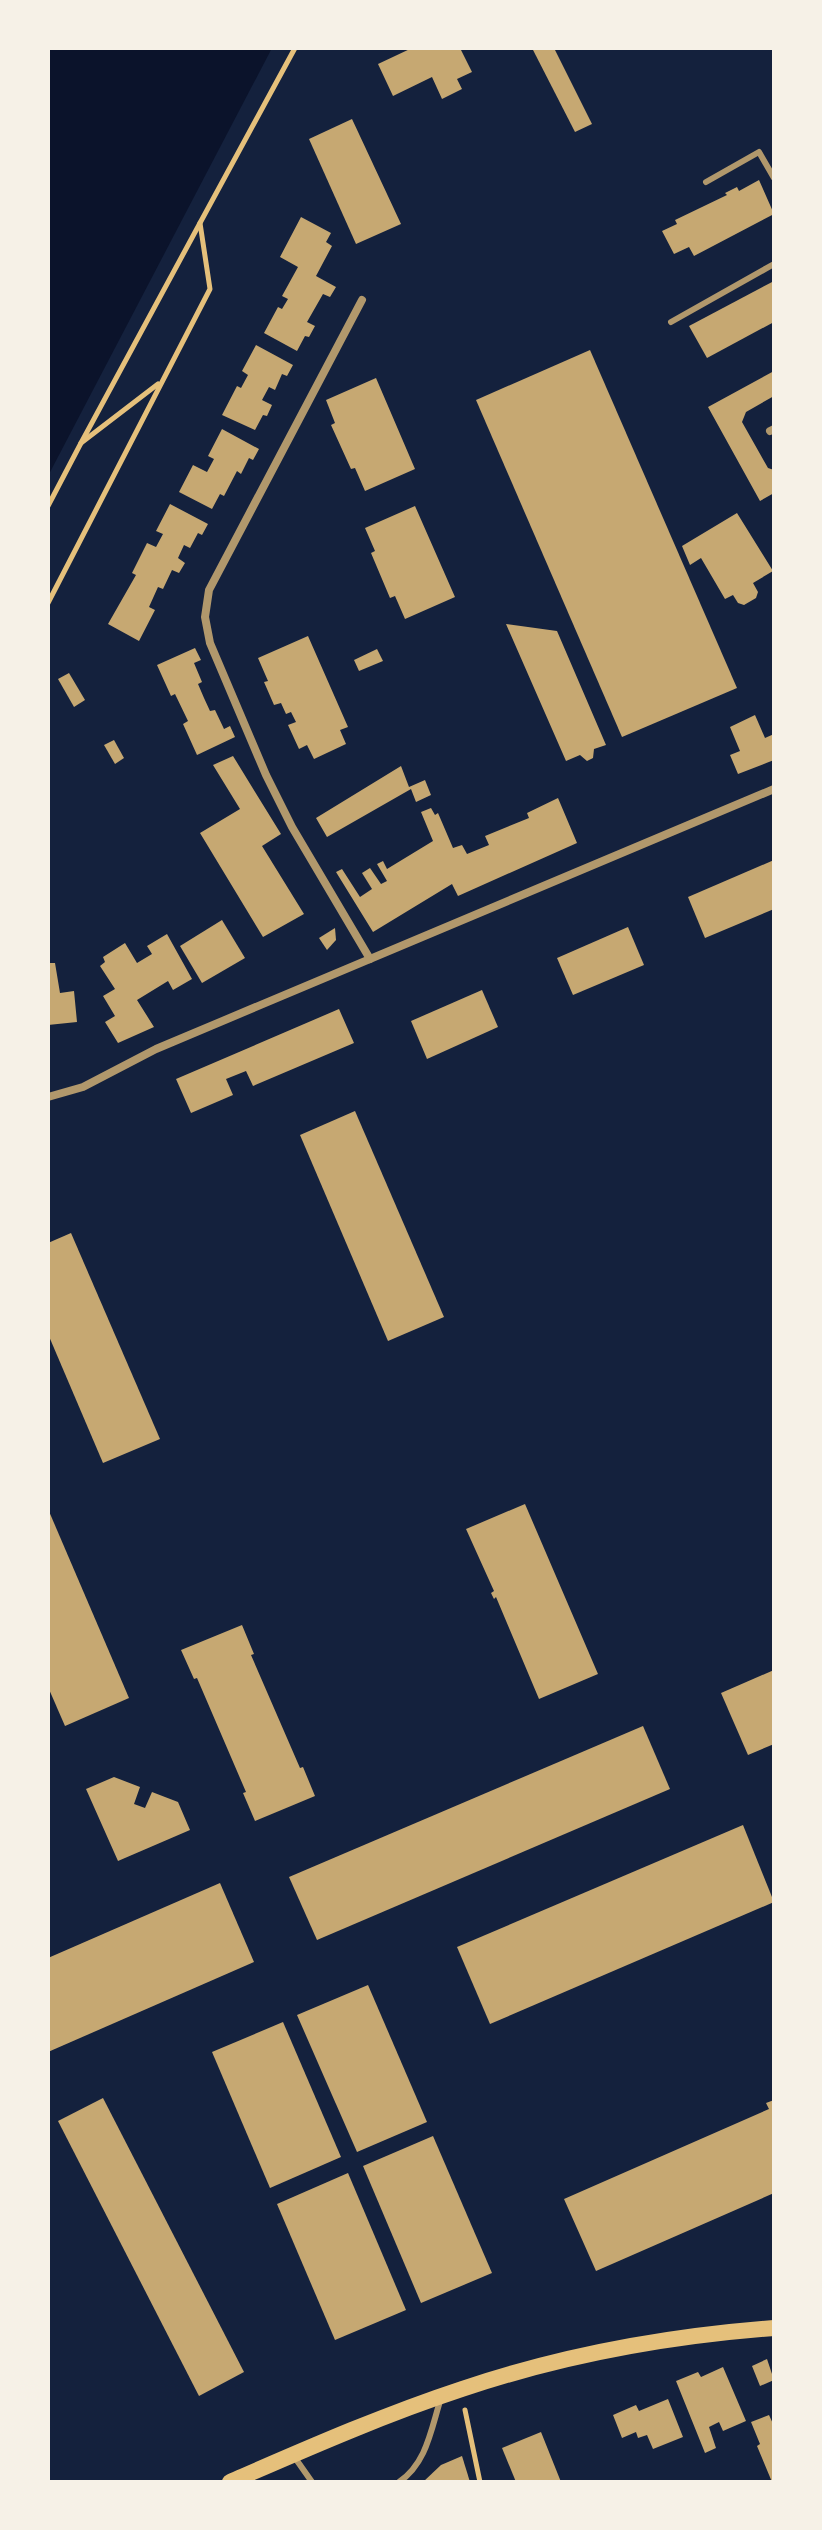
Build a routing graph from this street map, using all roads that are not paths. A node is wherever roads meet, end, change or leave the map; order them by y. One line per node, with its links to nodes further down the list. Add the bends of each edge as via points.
1 (774, 178): 2 (lane, via 759,152)
2 (706, 182)
3 (774, 264): 5 (lane)
4 (362, 300): 7 (street, via 209,590 205,617 210,643 279,804)
5 (671, 322)
6 (774, 789): 7 (street)
7 (370, 959): 8 (street, via 156,1049 83,1087)
8 (48, 1097)
9 (774, 2328): 10 (main road, via 630,2346)
10 (441, 2396): 11 (main road); 14 (lane, via 421,2461)
11 (293, 2455): 12 (main road); 13 (lane)
12 (230, 2482)
13 (312, 2482)
14 (399, 2482)

